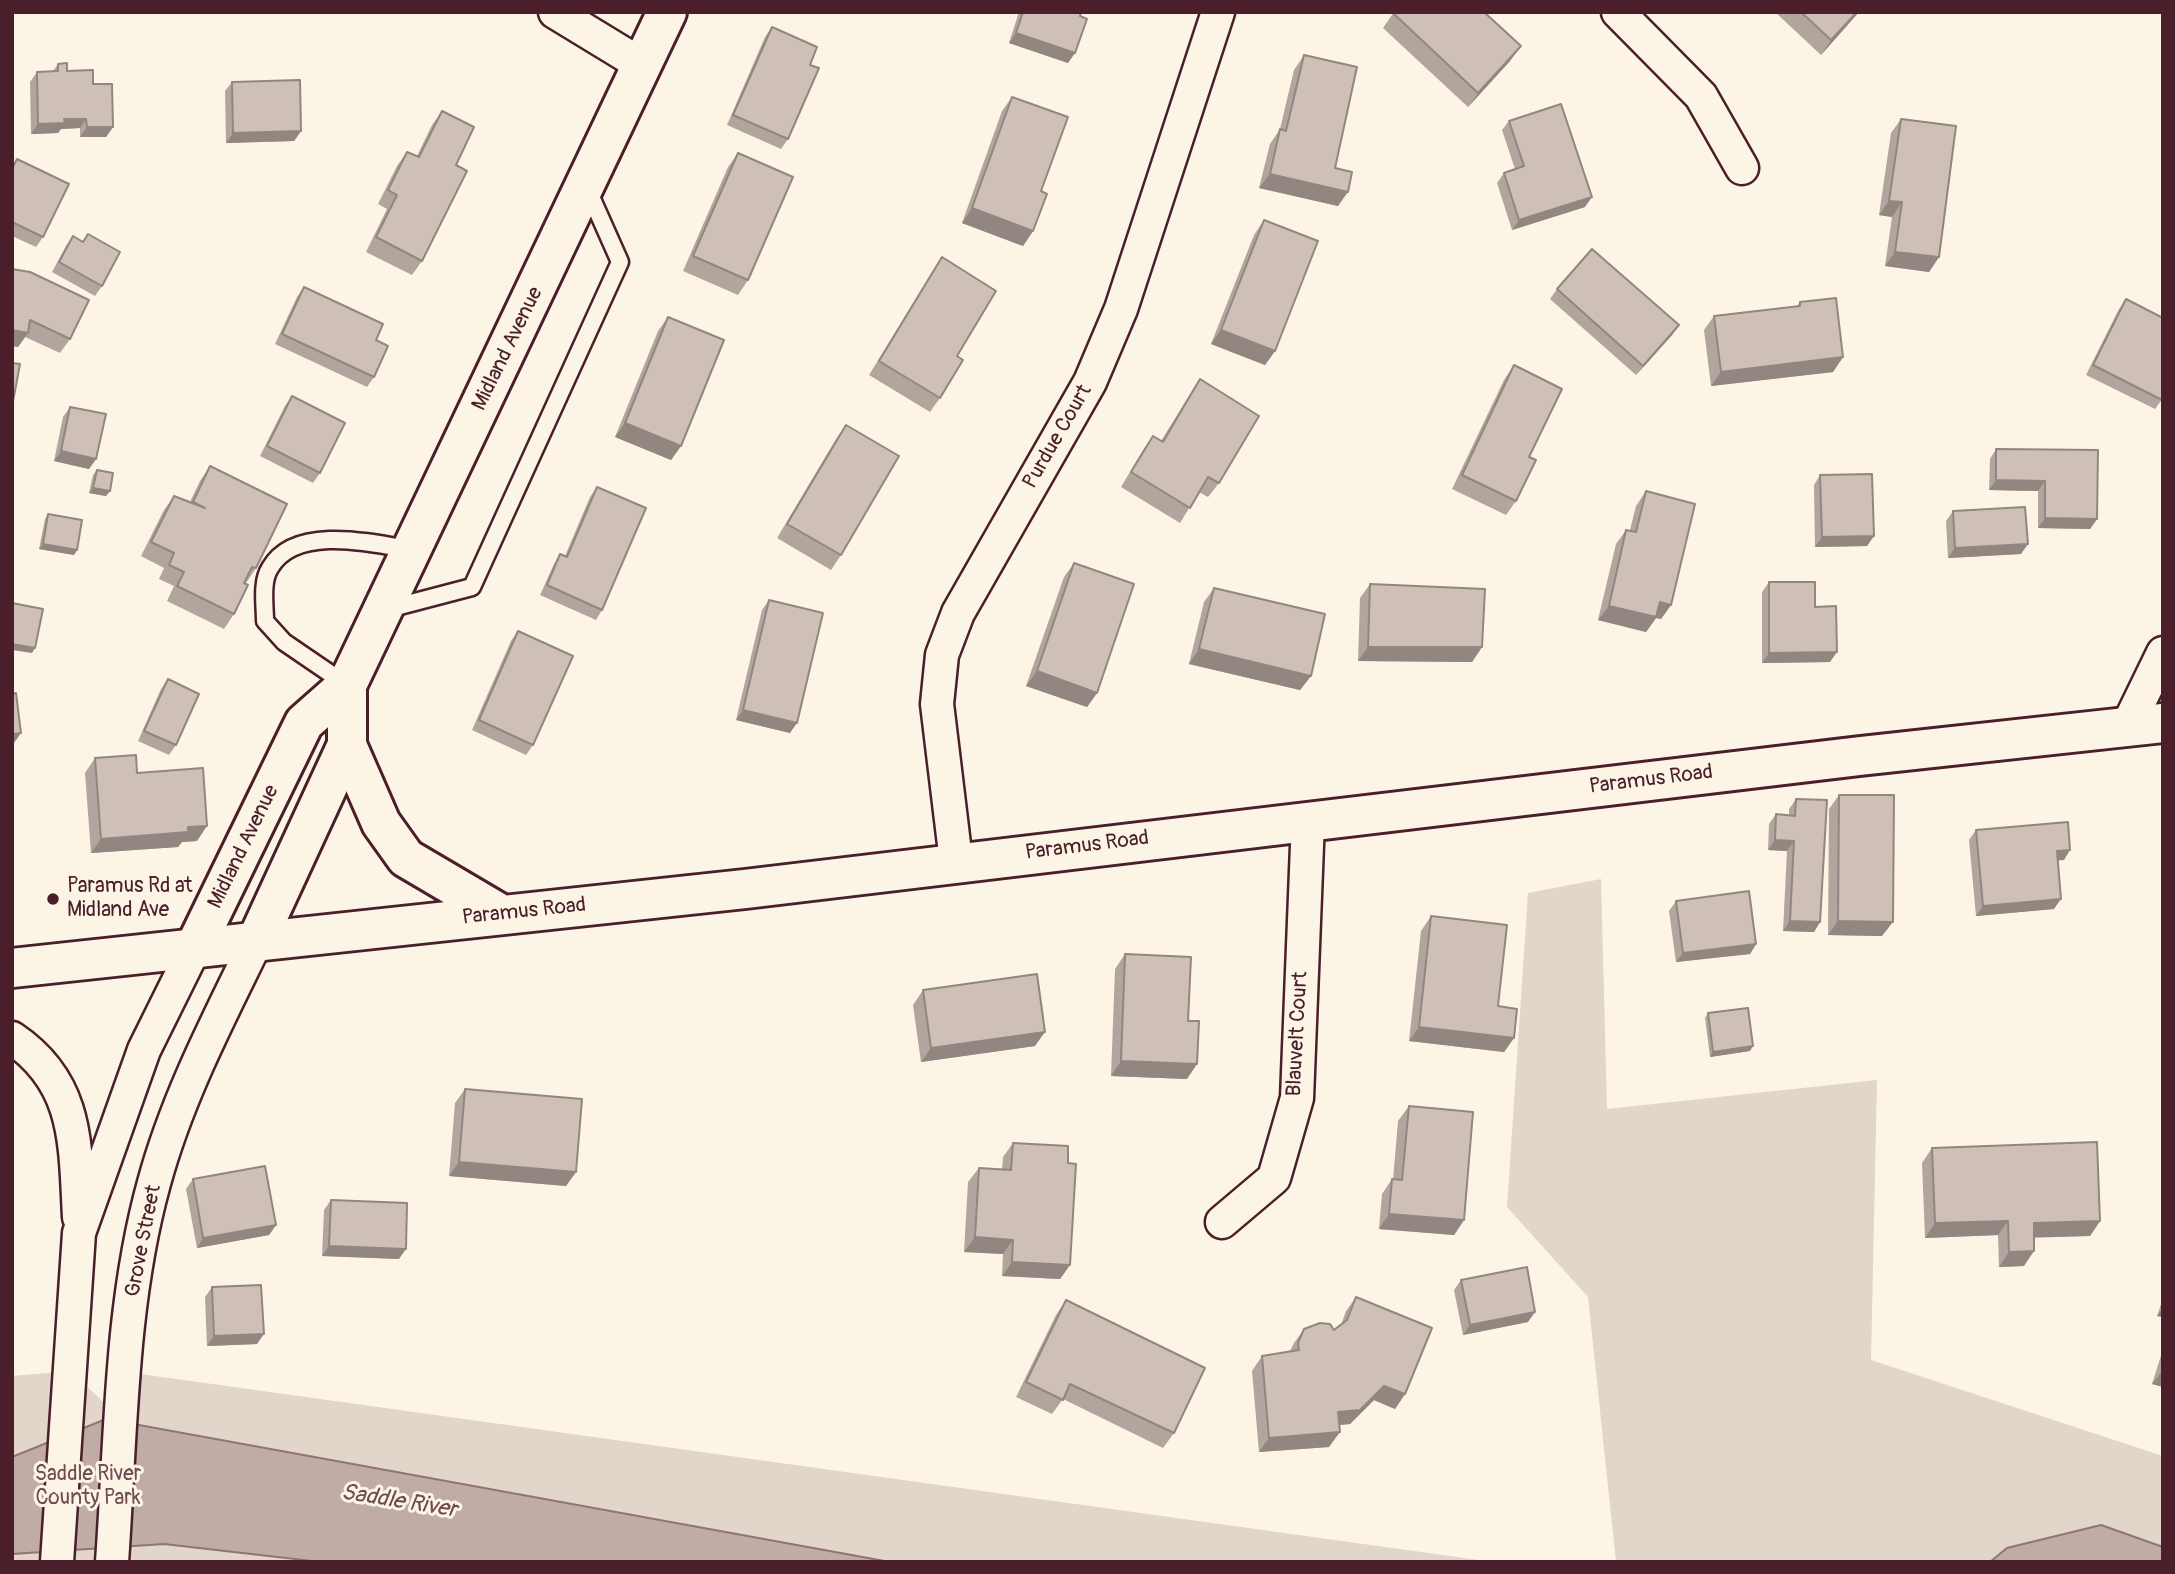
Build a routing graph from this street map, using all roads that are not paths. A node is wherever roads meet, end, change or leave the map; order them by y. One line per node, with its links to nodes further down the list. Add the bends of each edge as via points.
1 (555, 12): 5 (street)
2 (667, 12): 5 (main road, Midland Avenue)
3 (1218, 12): 15 (street, Purdue Court, via 1121,309 1095,370 958,613 942,656 937,704)
4 (1618, 12): 6 (street, via 1701,96)
5 (642, 65): 7 (main road, Midland Avenue)
6 (1742, 168)
7 (587, 186): 8 (main road, Midland Avenue); 9 (lane, via 620,262 472,587)
8 (412, 550): 9 (main road, Midland Avenue); 11 (lane, via 352,538 316,542 282,551 268,569 265,621 284,642)
9 (382, 611): 11 (main road, Midland Avenue)
10 (2163, 653): 12 (street)
11 (347, 685): 13 (main road, Midland Avenue); 18 (main road, Midland Avenue, via 304,723)
12 (2145, 725): 14 (main road, Paramus Road)
13 (347, 745): 16 (main road, via 381,822 406,858); 17 (main road, Midland Avenue)
14 (1308, 820): 15 (main road, Paramus Road); 21 (street, Blauvelt Court, via 1297,1098 1274,1178)
15 (956, 861): 16 (main road, Paramus Road)
16 (501, 914): 17 (main road, Paramus Road)
17 (257, 940): 18 (main road, Paramus Road); 24 (street, Grove Street, via 202,1050 153,1185 133,1280)
18 (195, 947): 19 (main road, Paramus Road); 22 (street, via 144,1050)
19 (12, 968)
20 (12, 1038): 22 (street, via 37,1055 69,1112)
21 (1222, 1222)
22 (79, 1233): 23 (street)
23 (57, 1562)
24 (112, 1562)

